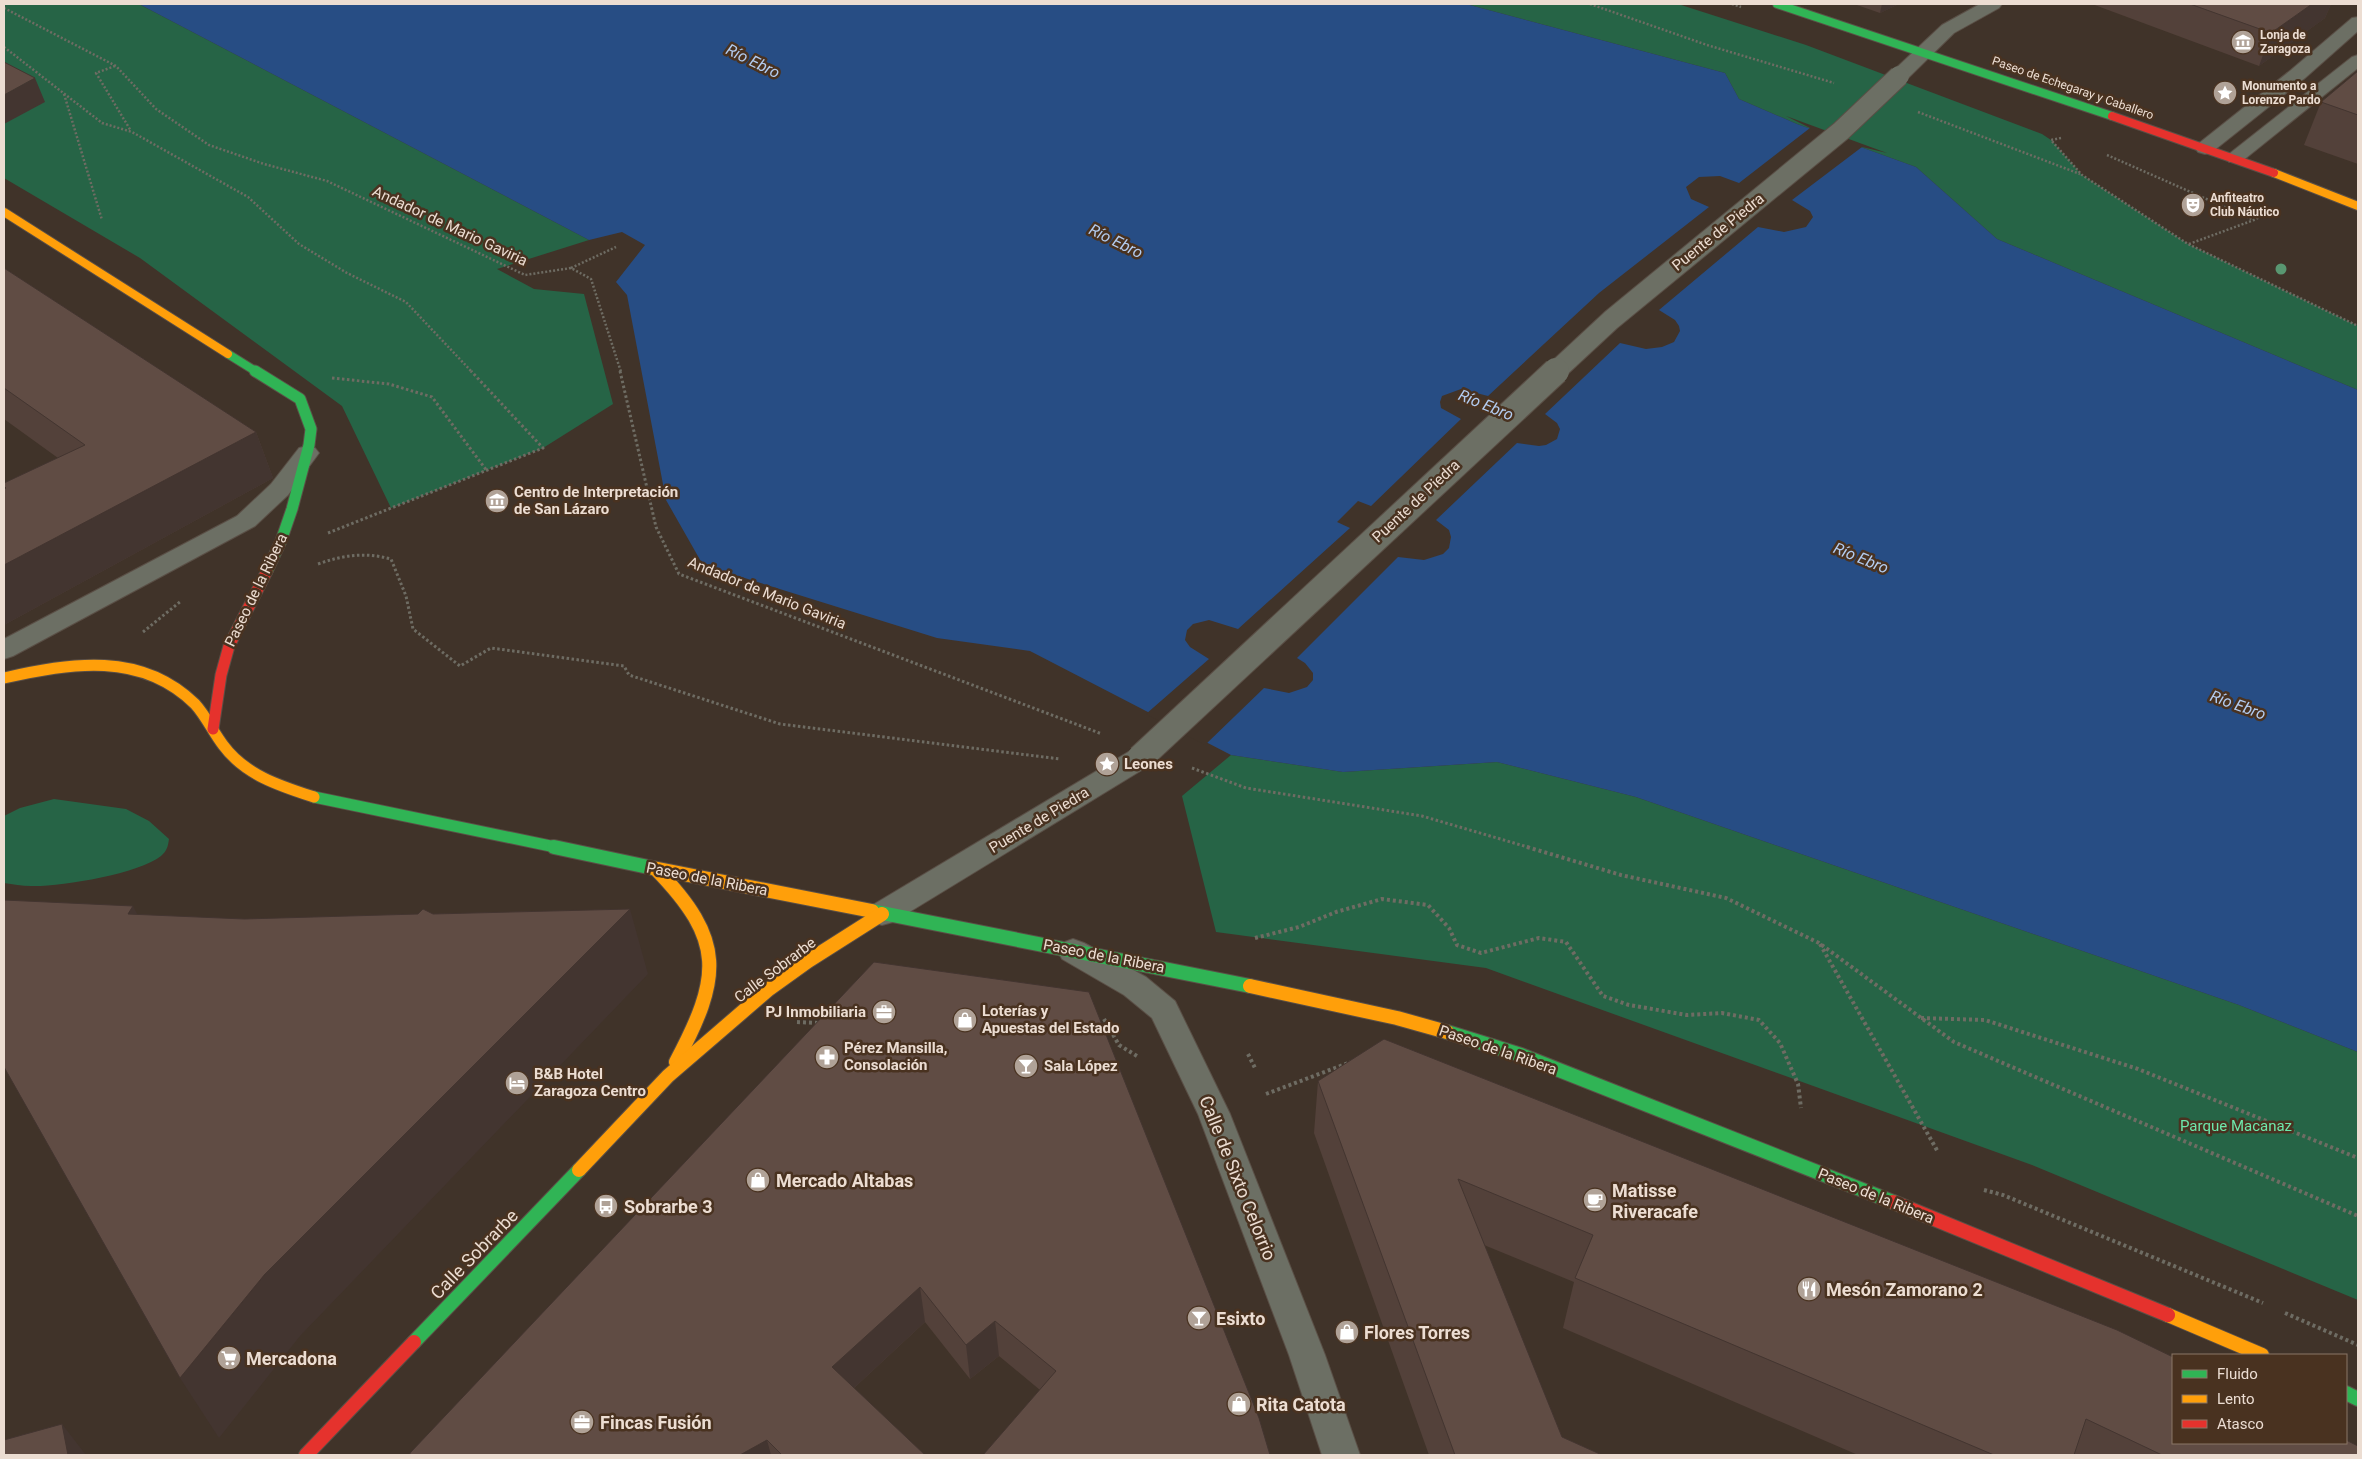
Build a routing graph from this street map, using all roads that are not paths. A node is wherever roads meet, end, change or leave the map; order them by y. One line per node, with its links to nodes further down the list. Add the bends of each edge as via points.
1 (1776, 4): 4 (main road, Paseo de Echegaray y Caballero)
2 (1993, 4): 4 (street, Puente de Piedra, via 1948,29)
3 (2358, 22): 6 (street)
4 (1924, 52): 6 (main road, Paseo de Echegaray y Caballero); 15 (street, Puente de Piedra, bridge, via 1841,131 1611,320 1140,758)
5 (2358, 60): 7 (lane)
6 (2205, 148): 7 (main road, Paseo de Echegaray y Caballero)
7 (2235, 158): 8 (main road, Paseo de Echegaray y Caballero)
8 (2358, 206)
9 (4, 212): 10 (main road, Paseo de la Ribera, via 300,399 312,429)
10 (307, 452): 11 (street, Paseo de la Ribera, via 280,490 246,521); 13 (main road, Paseo de la Ribera, via 288,524 228,646)
11 (4, 650)
12 (4, 678): 13 (main road, via 70,665 136,669 161,677 180,689)
13 (213, 730): 14 (main road, Paseo de la Ribera, via 228,753 247,770 277,786 326,800)
14 (656, 869): 15 (main road, Paseo de la Ribera); 17 (main road, Calle Sobrarbe, via 683,894 697,915 706,932 711,956 702,1011)
15 (882, 914): 16 (main road, Paseo de la Ribera); 17 (main road, Calle Sobrarbe, via 769,989)
16 (1070, 949): 18 (main road, Paseo de la Ribera, via 1397,1018 1521,1055 1762,1149); 20 (street, Calle de Sixto Celorrio, via 1135,986 1164,1010 1214,1114 1307,1355)
17 (668, 1076): 19 (main road, Calle Sobrarbe)
18 (2260, 1354)
19 (306, 1455)
20 (1341, 1455)

